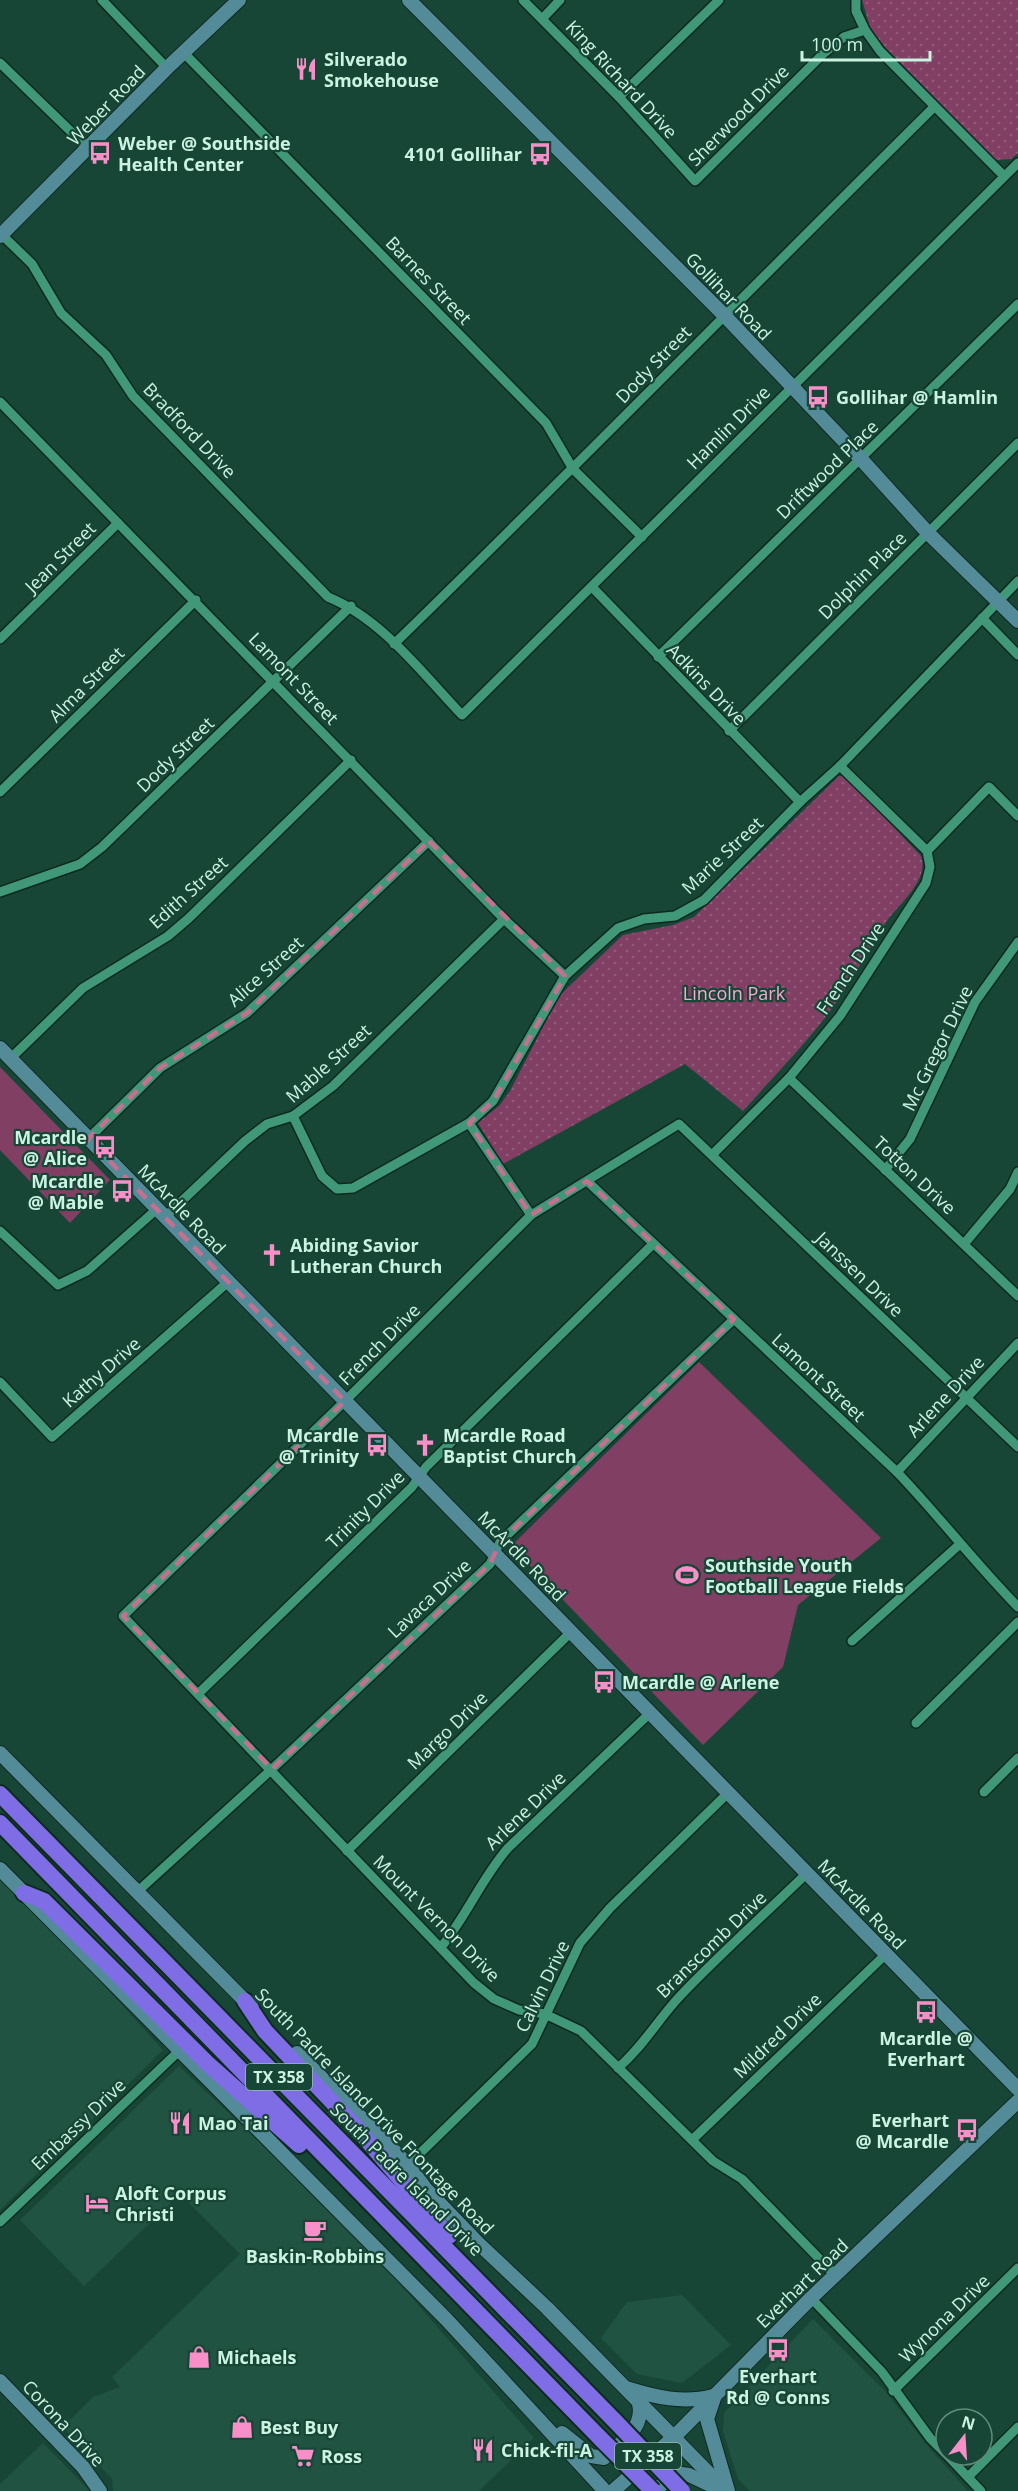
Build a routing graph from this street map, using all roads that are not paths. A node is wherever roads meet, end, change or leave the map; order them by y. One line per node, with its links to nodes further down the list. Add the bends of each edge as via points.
1 (102, 0): 12 (street)
2 (239, 0): 10 (main road, Weber Road)
3 (409, 0): 21 (main road, Gollihar Road)
4 (523, 0): 8 (street, King Richard Drive)
5 (560, 0): 8 (street)
6 (719, 0): 13 (street)
7 (856, 0): 9 (street, via 856,11)
8 (542, 19): 13 (street, King Richard Drive)
9 (866, 30): 14 (street, via 880,51); 18 (street, Sherwood Drive, via 844,37 823,54)
10 (183, 52): 12 (main road, Weber Road); 26 (street, Barnes Street, via 546,423)
11 (0, 63): 15 (street)
12 (167, 68): 15 (main road, Weber Road)
13 (619, 97): 18 (street, King Richard Drive)
14 (934, 107): 17 (street); 21 (street, Dody Street)
15 (89, 149): 19 (main road, Weber Road)
16 (1018, 163): 17 (street, Hamlin Drive)
17 (1004, 176): 22 (street, Hamlin Drive)
18 (695, 182)
19 (0, 235): 34 (street, Bradford Drive, via 32,264 61,313 106,355 133,396 328,597)
20 (1018, 304): 25 (street, Driftwood Place)
21 (724, 315): 22 (main road, Gollihar Road); 26 (street, Dody Street)
22 (791, 388): 25 (main road, Gollihar Road); 29 (street, Hamlin Drive)
23 (0, 402): 27 (street, Lamont Street)
24 (1018, 443): 28 (street, Dolphin Place)
25 (861, 459): 28 (main road, Gollihar Road); 40 (street, Driftwood Place)
26 (573, 469): 29 (street, Barnes Street); 38 (street, Dody Street)
27 (118, 523): 32 (street, Lamont Street); 37 (street, Jean Street)
28 (928, 533): 33 (main road, Gollihar Road); 42 (street, Dolphin Place)
29 (642, 537): 31 (street, Hamlin Drive)
30 (1018, 581): 33 (street, Marie Street)
31 (592, 586): 38 (street, Hamlin Drive, via 462,715); 40 (street, Adkins Drive)
32 (196, 600): 41 (street, Lamont Street); 45 (street, Alma Street)
33 (998, 601): 35 (street, Marie Street); 36 (main road, Gollihar Road)
34 (351, 606): 38 (street); 41 (street, Dody Street)
35 (982, 618): 39 (street); 44 (street, Marie Street)
36 (1018, 621)
37 (0, 639)
38 (394, 644)
39 (1018, 655)
40 (658, 657): 42 (street, Adkins Drive)
41 (274, 682): 43 (street, Lamont Street); 50 (street, Dody Street, via 80,864)
42 (729, 731): 46 (street, Adkins Drive)
43 (351, 759): 48 (street, Lamont Street); 55 (street, Edith Street, via 189,918 168,936 83,988)
44 (840, 766): 46 (street, Marie Street); 49 (street)
45 (0, 792)
46 (800, 802): 53 (street, Marie Street, via 704,900 675,916 644,919 618,928)
47 (1018, 816): 49 (street, via 989,787)
48 (429, 841): 51 (street, Lamont Street); 60 (street, Alice Street, via 247,1012 160,1068)
49 (927, 851): 56 (street, French Drive, via 930,867 926,883 840,1016)
50 (0, 892)
51 (504, 919): 53 (street, Lamont Street); 57 (street, Mable Street, via 333,1086)
52 (1018, 942): 62 (street, Mc Gregor Drive, via 975,1002 910,1139)
53 (565, 976): 58 (street, Marie Street, via 493,1101)
54 (0, 1048): 55 (main road, McArdle Road)
55 (10, 1059): 60 (main road, McArdle Road)
56 (789, 1078): 61 (street, French Drive); 62 (street, Totton Drive)
57 (293, 1116): 58 (street, Marie Street, via 322,1176 337,1189 352,1188); 65 (street, Mable Street, via 267,1124)
58 (469, 1123): 66 (street)
59 (679, 1124): 61 (street, Janssen Drive); 64 (street, French Drive)
60 (88, 1139): 65 (main road, McArdle Road)
61 (712, 1155): 75 (street, Janssen Drive)
62 (885, 1170): 69 (street, Totton Drive)
63 (1018, 1172): 69 (street, via 1010,1189)
64 (587, 1181): 66 (street, French Drive); 68 (street, Lamont Street)
65 (161, 1213): 67 (street, Mable Street, via 87,1272 58,1285); 70 (main road, McArdle Road)
66 (531, 1215): 76 (street, French Drive)
67 (0, 1231)
68 (653, 1244): 72 (street, Lamont Street); 79 (street, Trinity Drive, via 426,1467)
69 (964, 1244): 71 (street, Totton Drive)
70 (228, 1282): 74 (street, Kathy Drive, via 52,1437); 76 (main road, McArdle Road)
71 (1018, 1296)
72 (734, 1319): 78 (street, Lamont Street); 81 (street, Lavaca Drive, via 500,1542)
73 (1018, 1343): 75 (street, Arlene Drive)
74 (0, 1382)
75 (965, 1397): 77 (street, Janssen Drive); 78 (street, Arlene Drive)
76 (345, 1401): 79 (main road, McArdle Road); 83 (street, French Drive)
77 (1018, 1447)
78 (897, 1472): 80 (street, Lamont Street)
79 (420, 1478): 81 (main road, McArdle Road); 87 (street, Trinity Drive)
80 (960, 1544): 82 (street, Lamont Street); 86 (street)
81 (494, 1554): 85 (main road, McArdle Road); 92 (street, Lavaca Drive, via 490,1564)
82 (1018, 1607)
83 (123, 1616): 87 (street, Mount Vernon Drive)
84 (1018, 1622): 89 (street)
85 (571, 1632): 88 (main road, McArdle Road); 97 (street, Margo Drive)
86 (852, 1641)
87 (199, 1693): 92 (street, Mount Vernon Drive)
88 (650, 1713): 94 (main road, McArdle Road); 102 (street, Arlene Drive, via 491,1867 460,1924)
89 (916, 1723)
90 (0, 1753): 100 (main road, South Padre Island Drive Frontage Road)
91 (1018, 1758): 93 (street)
92 (272, 1769): 97 (street, Mount Vernon Drive); 100 (street, Lavaca Drive)
93 (984, 1791)
94 (728, 1792): 99 (main road, McArdle Road); 105 (street, Calvin Drive, via 610,1908 580,1943)
95 (0, 1794): 117 (highway, South Padre Island Drive / TX 358)
96 (0, 1823): 112 (highway, TX 358)
97 (347, 1851): 102 (street, Mount Vernon Drive)
98 (0, 1869): 101 (main road)
99 (807, 1873): 103 (main road, McArdle Road); 107 (street, Branscomb Drive, via 682,1993 637,2052)
100 (136, 1892): 104 (main road, South Padre Island Drive Frontage Road)
101 (24, 1893): 106 (main road); 112 (highway, via 44,1901 250,2102 312,2156)
102 (442, 1946): 105 (street, Mount Vernon Drive, via 474,1983 494,1999 519,2010)
103 (886, 1954): 108 (main road, McArdle Road); 110 (street, Mildred Drive)
104 (245, 2001): 111 (main road, South Padre Island Drive Frontage Road); 117 (highway, via 265,2031 355,2126 450,2237 537,2325)
105 (545, 2014): 107 (street, Mount Vernon Drive, via 581,2031); 111 (street, Calvin Drive, via 532,2044)
106 (180, 2050): 113 (street, Embassy Drive); 118 (main road)
107 (618, 2068): 110 (street, Mount Vernon Drive)
108 (1018, 2089)
109 (1018, 2102): 115 (main road, Everhart Road)
110 (692, 2140): 115 (street, Mount Vernon Drive, via 713,2162 742,2180)
111 (408, 2165): 120 (main road, South Padre Island Drive Frontage Road, via 479,2244)
112 (335, 2167): 132 (highway, TX 358, bridge)
113 (0, 2222)
114 (1018, 2268): 121 (street, Wynona Drive)
115 (835, 2276): 116 (main road, Everhart Road)
116 (811, 2298): 121 (street, via 882,2372); 122 (main road, Everhart Road)
117 (558, 2361): 133 (highway, South Padre Island Drive / TX 358, bridge)
118 (503, 2379): 123 (main road, via 581,2450 597,2459 604,2458 637,2428 641,2418); 130 (main road)
119 (0, 2381): 129 (main road, Corona Drive)
120 (624, 2388): 122 (main road, via 679,2400); 123 (main road, South Padre Island Drive Frontage Road)
121 (893, 2391): 126 (street)
122 (715, 2396): 125 (main road, Everhart Road); 134 (main road, via 708,2419)
123 (639, 2403): 125 (main road, South Padre Island Drive Frontage Road)
124 (1018, 2427): 128 (street)
125 (675, 2437): 131 (main road, Everhart Road); 134 (main road, South Padre Island Drive Frontage Road)
126 (934, 2441)
127 (958, 2467): 128 (street)
128 (968, 2477): 135 (street)
129 (100, 2491)
130 (605, 2491)
131 (613, 2491)
132 (654, 2491): 134 (main road, via 674,2473 681,2473)
133 (682, 2491)
134 (726, 2491)
135 (981, 2491)

